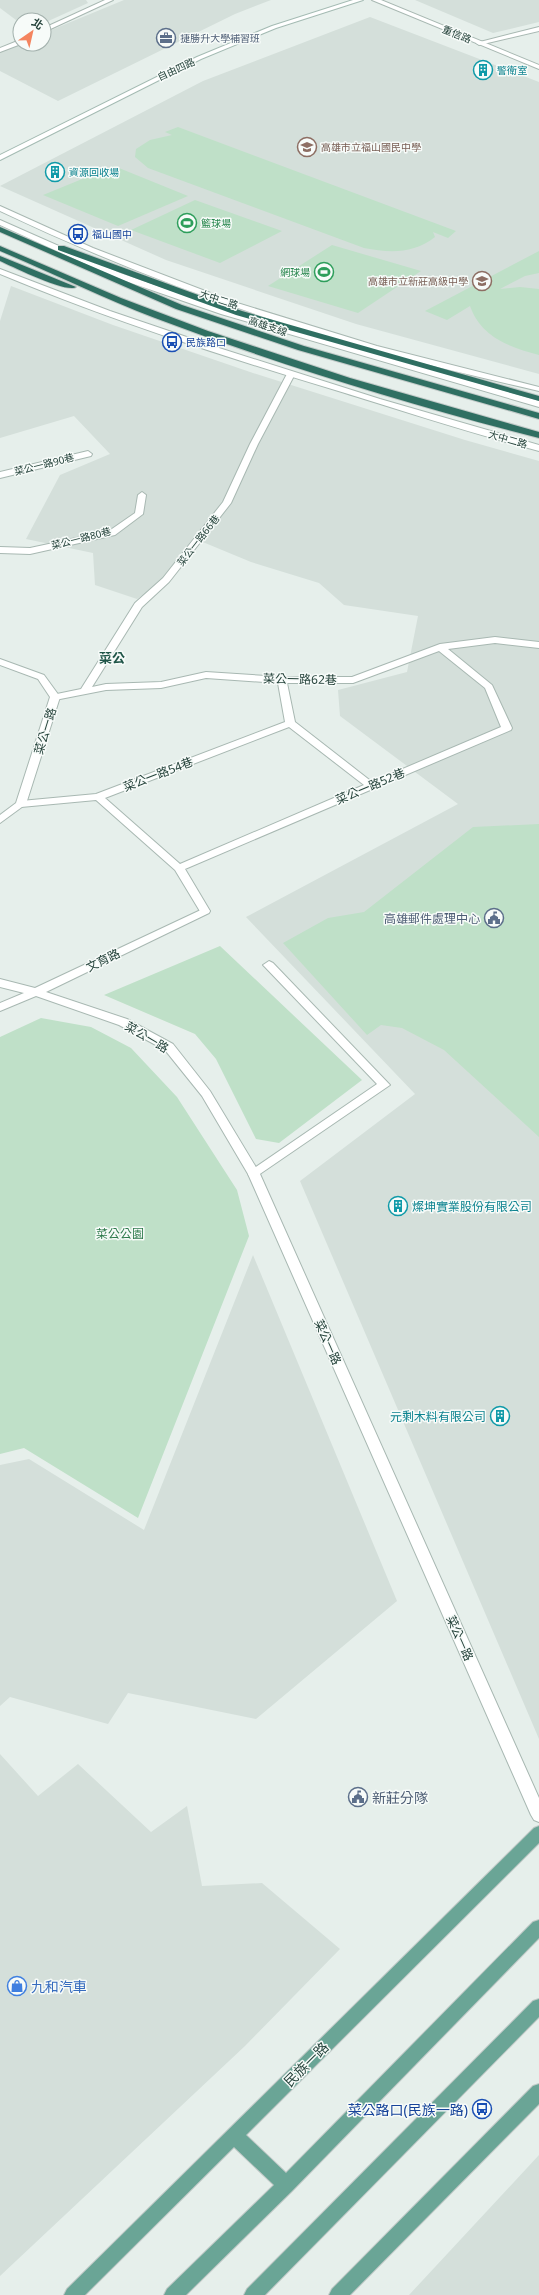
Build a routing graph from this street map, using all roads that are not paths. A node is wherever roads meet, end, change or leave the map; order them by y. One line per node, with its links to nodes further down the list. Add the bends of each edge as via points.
1 (107, 0): 4 (street)
2 (360, 0): 10 (street, 自由四路, via 274,28 199,58)
3 (375, 0): 6 (street, 重信路)
4 (52, 26)
5 (539, 29): 6 (street)
6 (479, 43): 9 (street, 重信路)
7 (12, 45): 8 (street)
8 (0, 50)
9 (539, 67)
10 (0, 158)
11 (0, 208): 20 (street, 大中二路, via 54,234 195,291 374,348)
12 (0, 222): 14 (street, 大中二路)
13 (0, 229): 23 (highway, 高雄支線, via 179,307 301,348)
14 (23, 234): 21 (highway, via 239,313); 22 (street, 大中二路, via 117,275 224,312)
15 (0, 248): 18 (highway)
16 (0, 258): 18 (highway, via 34,274)
17 (0, 271): 19 (street, 大中二路, via 34,286 172,335)
18 (157, 316): 24 (highway, via 280,360)
19 (291, 374): 25 (street, 大中二路); 34 (street, 菜公一路66巷, via 254,444 227,503 166,580 138,605)
20 (539, 389)
21 (539, 399)
22 (539, 404)
23 (539, 416)
24 (539, 435)
25 (539, 448)
26 (88, 454): 27 (street, 菜公一路90巷)
27 (0, 475)
28 (142, 495): 29 (street, 菜公一路80巷, via 139,514 112,533 30,551)
29 (0, 550)
30 (539, 645): 31 (street, 菜公一路62巷, via 495,640)
31 (440, 647): 33 (street, 菜公一路62巷, via 353,680); 37 (street, 菜公一路52巷, via 489,688 508,728)
32 (0, 662): 35 (street, 菜公一路, via 41,677)
33 (282, 680): 34 (street, 菜公一路62巷, via 206,675 161,685 106,687); 36 (street)
34 (84, 692): 35 (street, 菜公一路62巷)
35 (55, 697): 39 (street, 菜公一路)
36 (290, 723): 37 (street); 38 (street, 菜公一路54巷)
37 (371, 786): 41 (street, 菜公一路52巷)
38 (98, 797): 39 (street, 菜公一路54巷); 41 (street)
39 (21, 804): 40 (street)
40 (0, 820)
41 (179, 868): 44 (street, 文育路, via 205,911)
42 (269, 965): 46 (street, via 384,1085)
43 (0, 983): 44 (street, 菜公一路)
44 (36, 992): 45 (street, 文育路); 46 (street, 菜公一路, via 123,1022 169,1047 206,1094)
45 (0, 1007)
46 (254, 1174): 47 (street, 菜公一路)
47 (539, 1815)
48 (539, 1833): 52 (main road, 民族一路)
49 (539, 1927): 53 (main road)
50 (539, 2006): 56 (main road)
51 (539, 2092): 57 (main road)
52 (234, 2135): 53 (main road); 54 (main road, 民族一路)
53 (286, 2185): 55 (main road)
54 (73, 2295)
55 (173, 2295)
56 (253, 2295)
57 (338, 2295)

